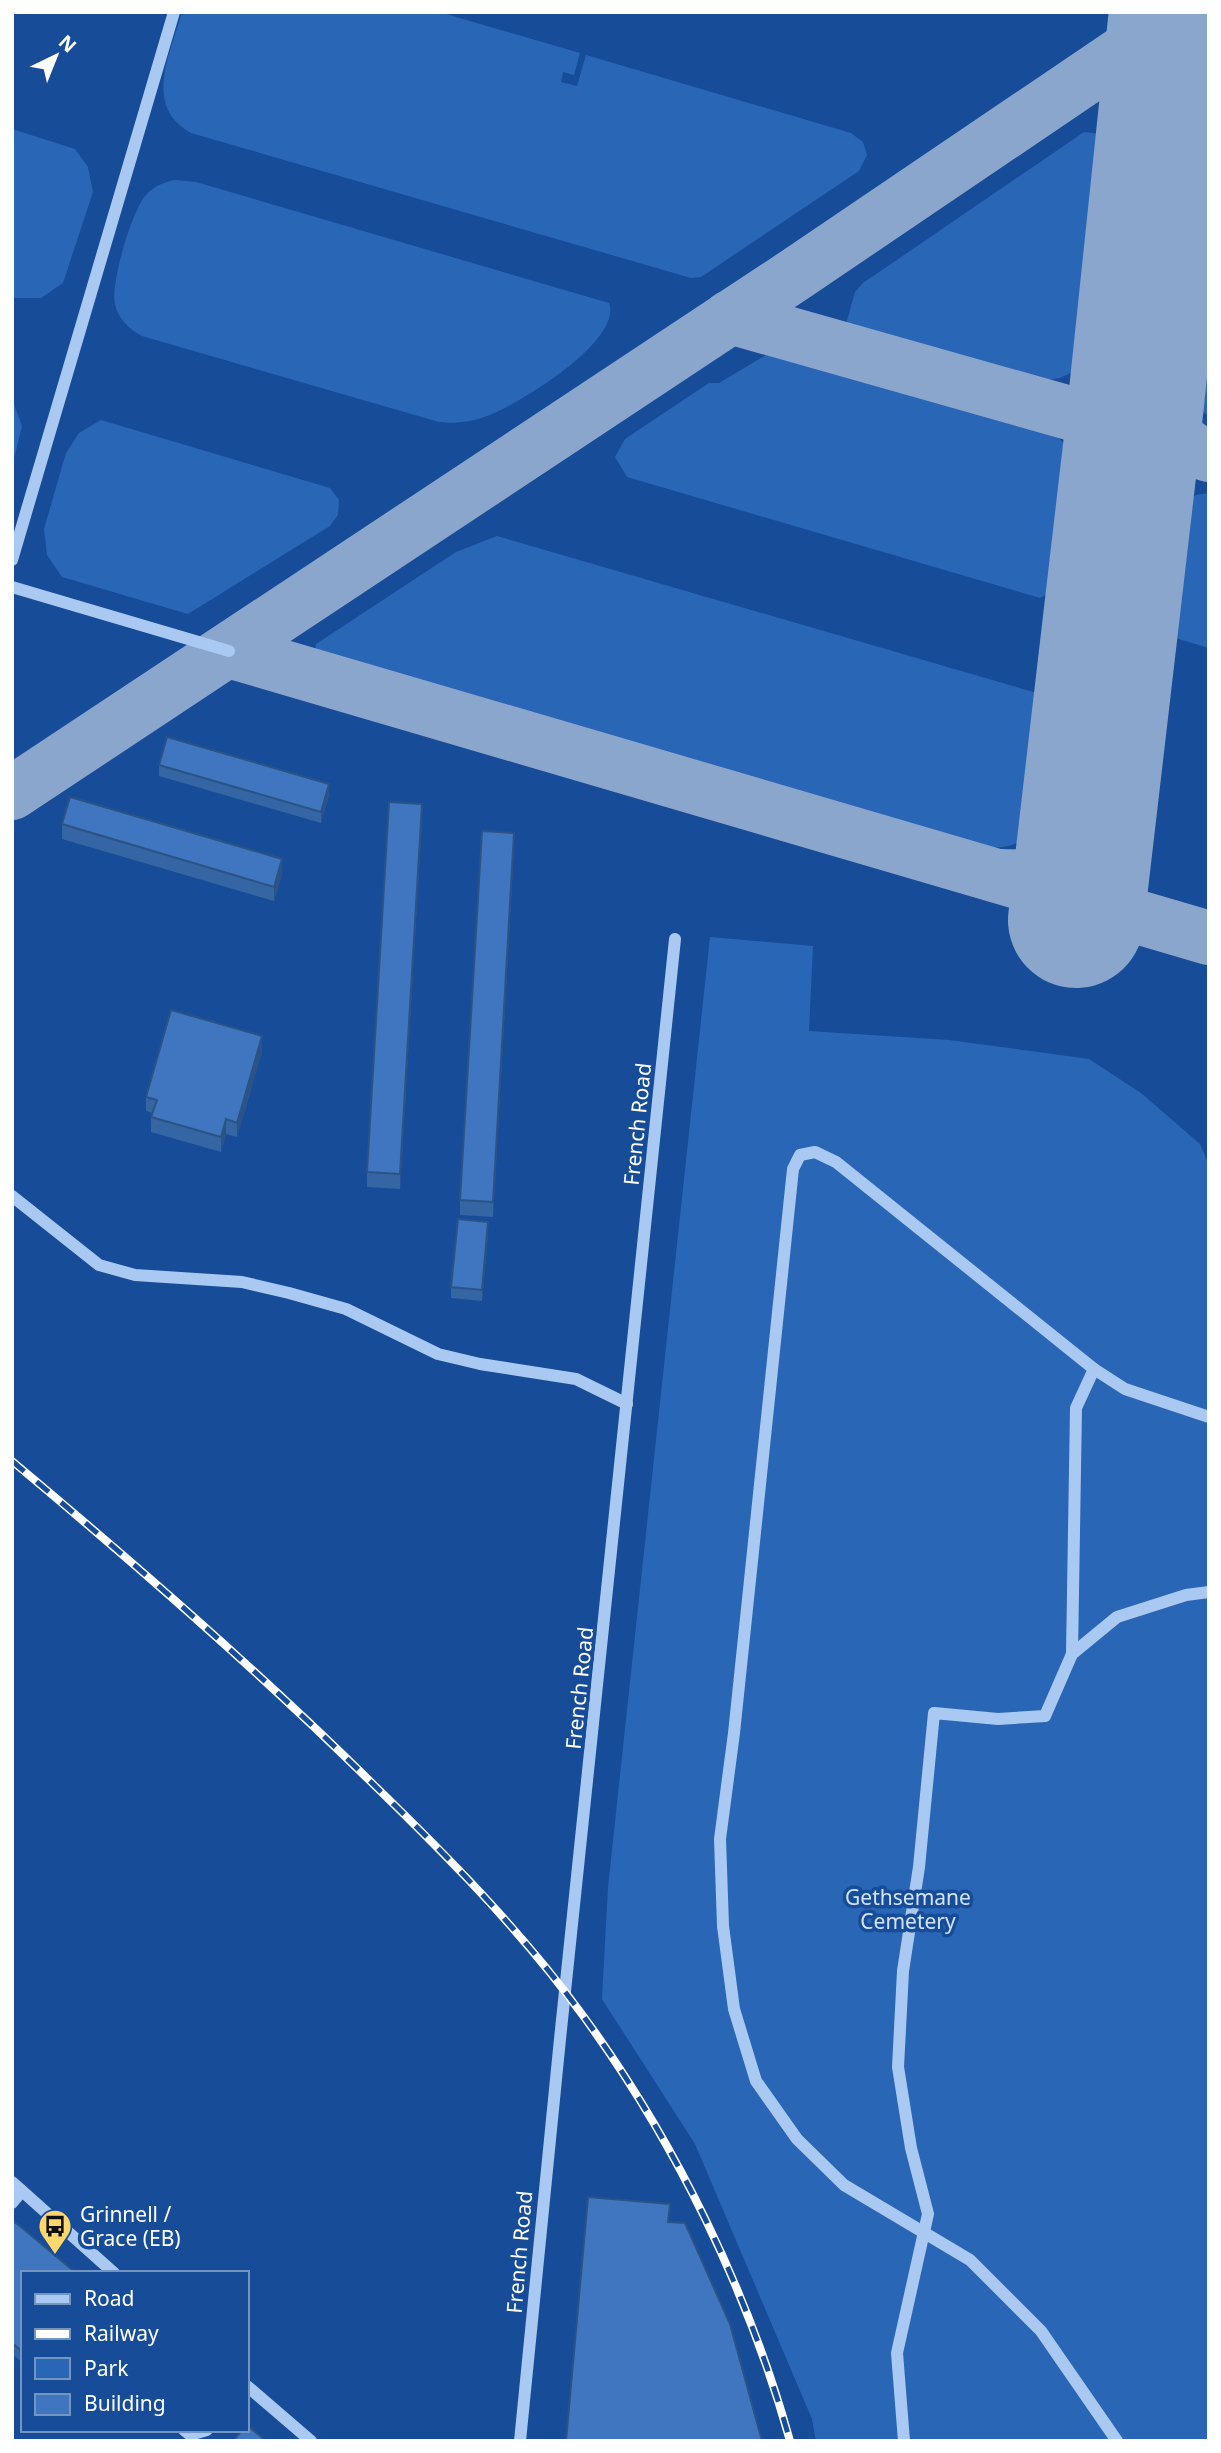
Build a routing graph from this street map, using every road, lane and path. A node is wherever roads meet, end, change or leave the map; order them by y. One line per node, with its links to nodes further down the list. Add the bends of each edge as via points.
1 (174, 12): 2 (street)
2 (12, 560)
3 (12, 587): 4 (street)
4 (229, 651)
5 (675, 939): 8 (street, French Road)
6 (12, 1196): 8 (street, via 99,1265 135,1275 242,1282 289,1293 346,1309 438,1354 576,1379)
7 (1094, 1369): 9 (street, via 1125,1389); 11 (street, via 1076,1408); 14 (street, via 836,1162 814,1152 800,1155 793,1169 720,1839 723,1926 734,2009 756,2081 797,2139 844,2185)
8 (627, 1404): 18 (street, French Road)
9 (1209, 1417)
10 (1209, 1592): 11 (street, via 1117,1617)
11 (1072, 1654): 14 (street, via 1045,1716 998,1719 934,1713 903,1971 898,2067 928,2214)
12 (17, 2186): 13 (street); 15 (street)
13 (12, 2203)
14 (924, 2233): 19 (street, via 897,2353); 20 (street, via 970,2260 1041,2331)
15 (112, 2271)
16 (248, 2388): 17 (street)
17 (312, 2441)
18 (520, 2441)
19 (904, 2441)
20 (1117, 2441)

